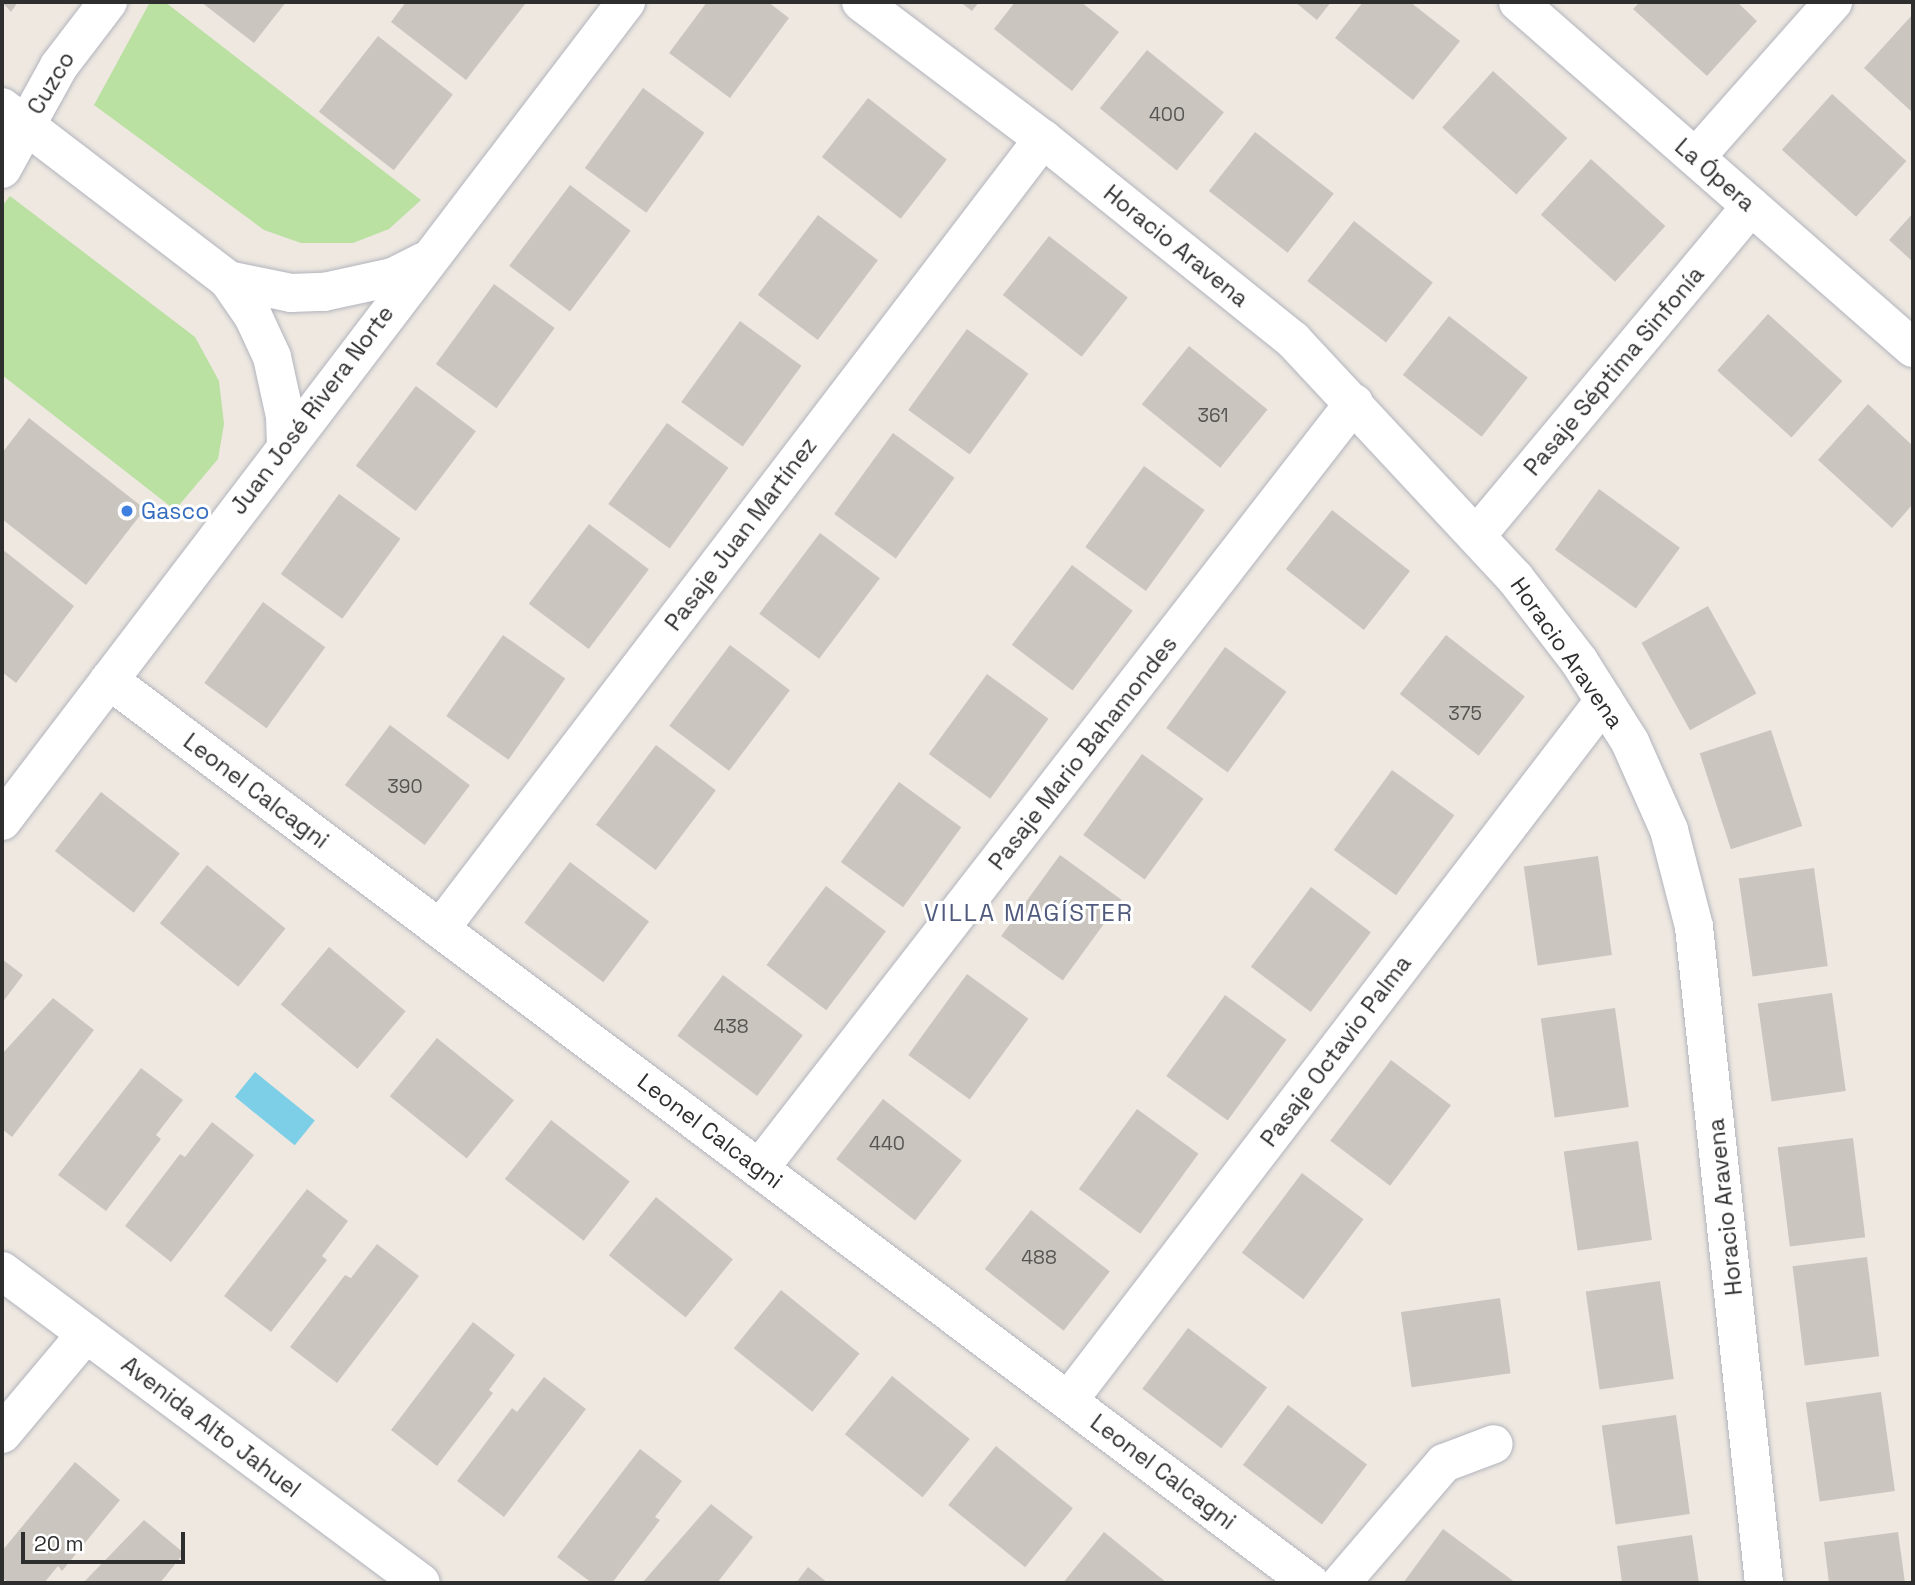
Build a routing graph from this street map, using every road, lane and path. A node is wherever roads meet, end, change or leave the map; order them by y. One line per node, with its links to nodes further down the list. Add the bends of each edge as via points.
1 (107, 2): 6 (street, Cuzco)
2 (626, 2): 11 (street, Juan José Rivera Norte)
3 (861, 2): 7 (street, Horacio Aravena)
4 (1518, 2): 8 (street, La Ópera)
5 (1833, 2): 8 (street)
6 (14, 116): 9 (street, Cuzco); 12 (street)
7 (1043, 139): 14 (street, Horacio Aravena, via 1293,340); 20 (street, Pasaje Juan Martínez)
8 (1696, 157): 10 (street, La Ópera)
9 (2, 169)
10 (1751, 206): 13 (street, La Ópera); 16 (street, Pasaje Séptima Sinfonía)
11 (425, 261): 12 (street, via 393,277 324,292 291,293); 15 (street, Juan José Rivera Norte)
12 (228, 280): 15 (street, via 253,316 272,357 285,416)
13 (1913, 348)
14 (1354, 402): 16 (street, Horacio Aravena); 21 (street, Pasaje Mario Bahamondes)
15 (286, 446): 17 (street, Juan José Rivera Norte)
16 (1477, 535): 18 (street, Horacio Aravena, via 1551,622)
17 (109, 680): 19 (street, Juan José Rivera Norte); 20 (street, Leonel Calcagni)
18 (1604, 701): 24 (street, Pasaje Octavio Palma); 30 (street, Horacio Aravena, via 1630,742 1670,830 1694,928)
19 (2, 821)
20 (440, 929): 21 (street, Leonel Calcagni)
21 (759, 1169): 24 (street, Leonel Calcagni)
22 (2, 1270): 23 (street, Avenida Alto Jahuel)
23 (86, 1334): 25 (street); 27 (street, Avenida Alto Jahuel)
24 (1068, 1401): 28 (street, Leonel Calcagni)
25 (2, 1434)
26 (1494, 1444): 29 (street, via 1444,1463)
27 (421, 1583)
28 (1310, 1583)
29 (1341, 1583)
30 (1764, 1583)

